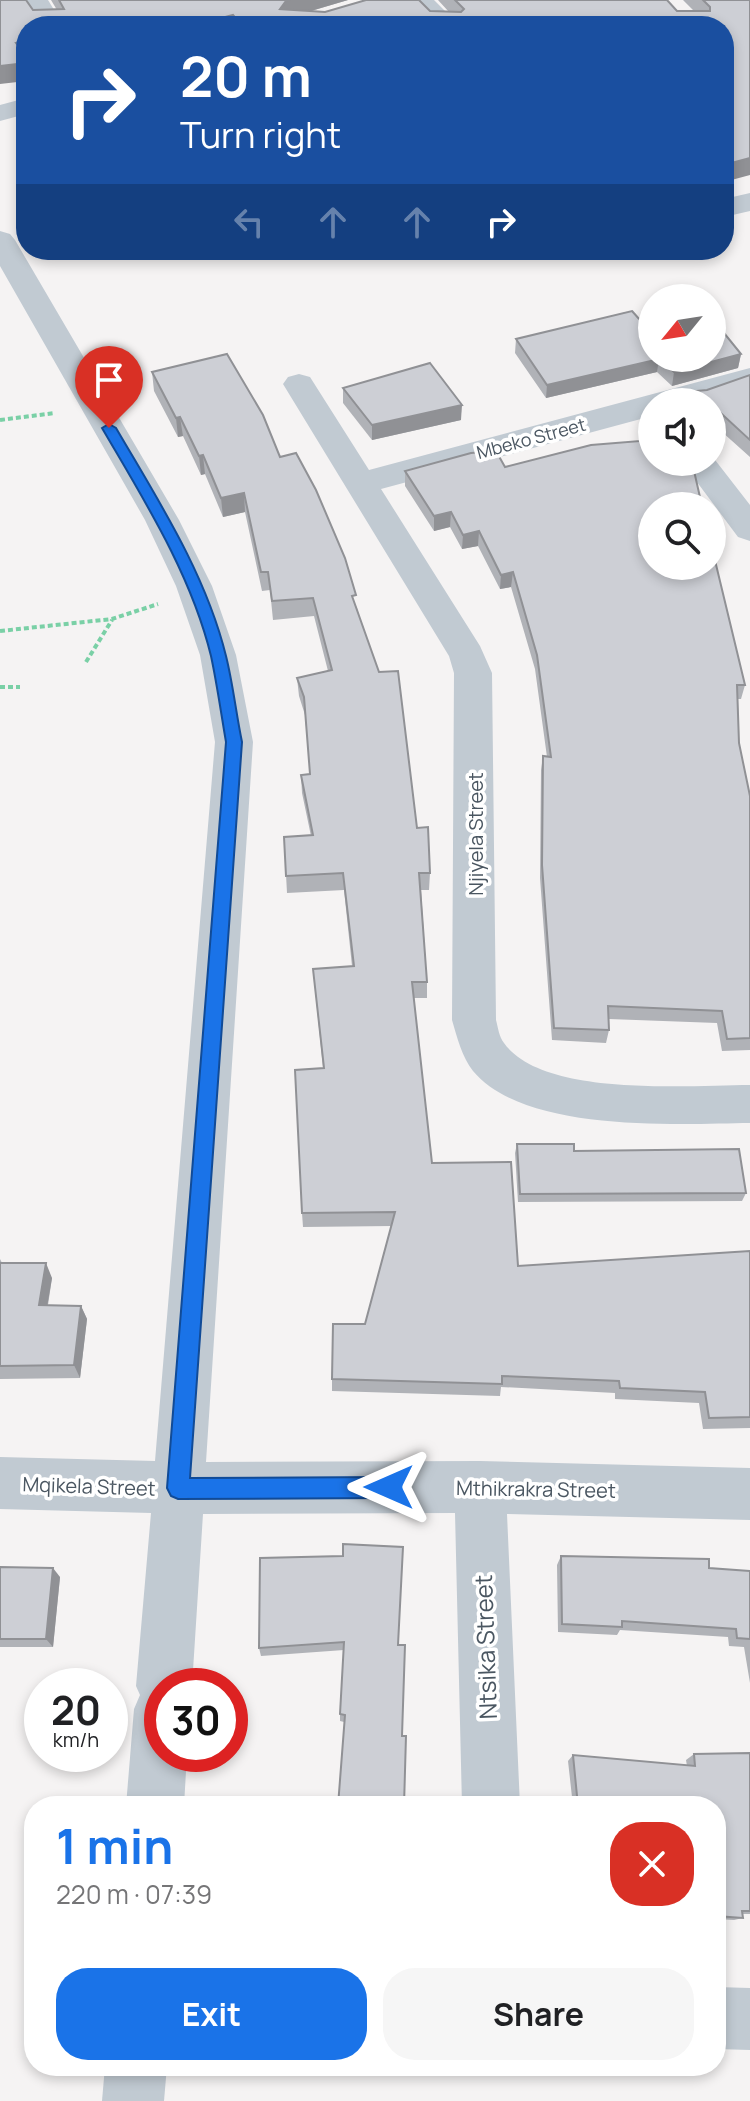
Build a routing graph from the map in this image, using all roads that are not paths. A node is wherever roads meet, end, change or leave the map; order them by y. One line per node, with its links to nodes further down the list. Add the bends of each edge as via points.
1 (419, 0): 2 (street)
2 (436, 16)
3 (0, 240): 14 (street, via 162,520 197,592 218,655 234,742)
4 (750, 378): 6 (street)
5 (299, 384): 9 (street, Njiyela Street)
6 (715, 388)
7 (638, 410): 9 (street, Mbeko Street)
8 (710, 476): 10 (street)
9 (363, 483): 11 (street, Njiyela Street, via 473,673 474,1020 490,1059 531,1086 577,1100)
10 (750, 529)
11 (750, 1104)
12 (0, 1483): 14 (street, Mqikela Street)
13 (480, 1487): 14 (street, Mthikrakra Street); 15 (street, Mthikrakra Street); 19 (street, Ntsika Street)
14 (178, 1488): 16 (street)
15 (750, 1494)
16 (165, 1668)
17 (157, 1772): 18 (street)
18 (156, 1796)
19 (491, 1796)
20 (726, 2018): 21 (street)
21 (750, 2019)
22 (135, 2076): 23 (street)
23 (133, 2101)

